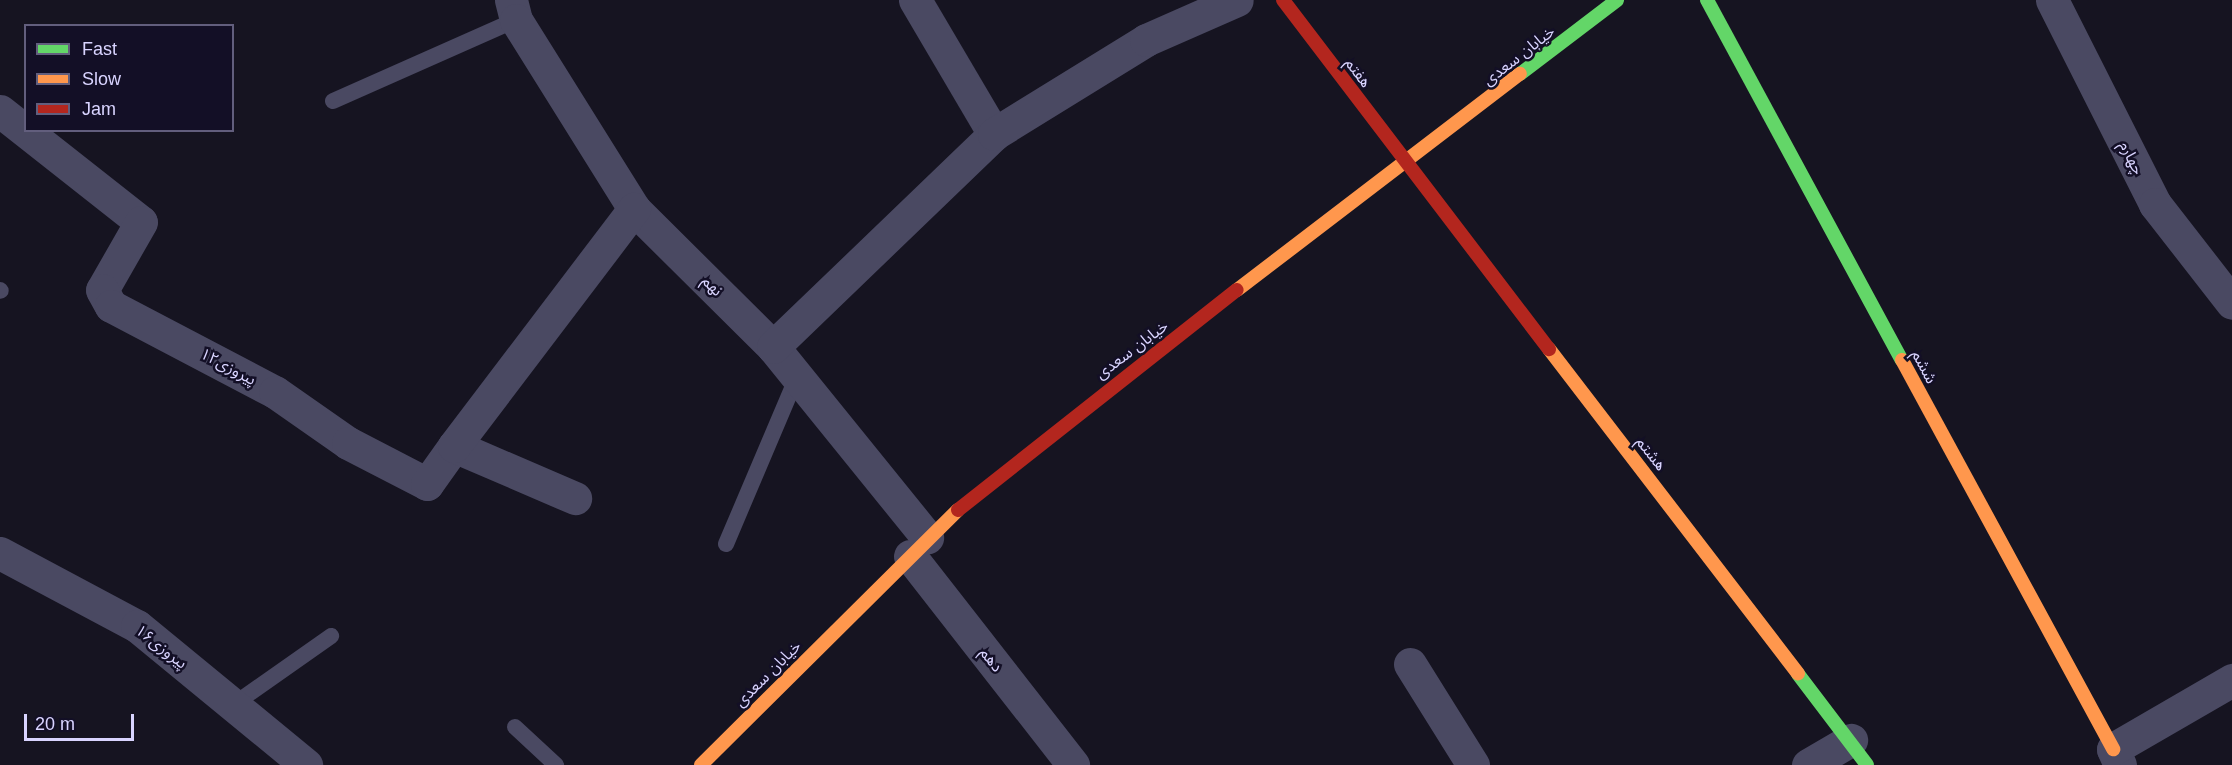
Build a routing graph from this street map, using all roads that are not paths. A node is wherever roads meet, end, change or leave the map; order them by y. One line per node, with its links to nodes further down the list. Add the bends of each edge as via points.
1 (915, 0): 11 (street)
2 (1238, 0): 11 (street, via 1146,40)
3 (1283, 0): 13 (street, هفتم)
4 (1617, 0): 13 (street, خیابان سعدی)
5 (1707, 0): 29 (street, ششم)
6 (2052, 0): 15 (street, چهارم, via 2155,204)
7 (514, 10): 8 (lane); 14 (street, نهم)
8 (333, 100)
9 (0, 111): 10 (street, پیروزی۱۲)
10 (24, 124)
11 (994, 134): 16 (street)
12 (45, 136): 18 (street, پیروزی۱۲, via 141,222 102,290 111,306 275,392 348,443 427,484)
13 (1406, 165): 21 (street, خیابان سعدی, via 1057,427); 28 (street, هشتم)
14 (634, 209): 16 (street, نهم); 18 (street)
15 (2232, 303)
16 (773, 346): 17 (street, نهم)
17 (797, 377): 20 (lane); 21 (street, نهم)
18 (454, 446): 19 (street)
19 (574, 498)
20 (726, 544)
21 (918, 547): 32 (street, خیابان سعدی); 33 (street, دهم)
22 (0, 553): 26 (street, پیروزی۱۶, via 136,626)
23 (331, 636): 26 (lane)
24 (1410, 664): 34 (street)
25 (2232, 680): 29 (street)
26 (233, 705): 30 (street, پیروزی۱۶)
27 (515, 727): 31 (lane)
28 (1859, 753): 35 (street)
29 (2116, 757)
30 (306, 765)
31 (556, 765)
32 (701, 765)
33 (1073, 765)
34 (1473, 765)
35 (1808, 765)

